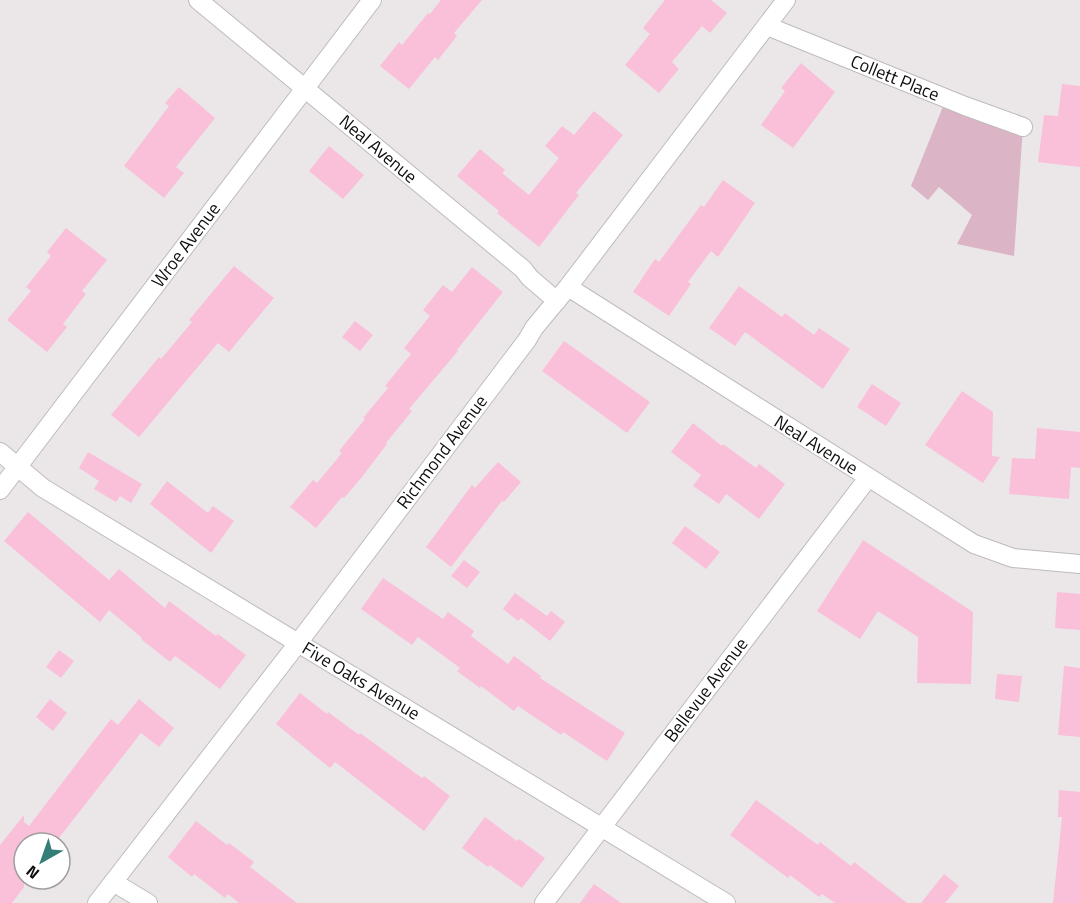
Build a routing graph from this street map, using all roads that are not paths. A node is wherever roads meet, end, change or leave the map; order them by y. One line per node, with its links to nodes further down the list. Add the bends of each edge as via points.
1 (198, 0): 5 (street, Neal Avenue)
2 (372, 0): 5 (street, Wroe Avenue)
3 (786, 0): 4 (street, Richmond Avenue)
4 (767, 26): 6 (street, Collett Place); 7 (street, Richmond Avenue)
5 (305, 88): 7 (street, Neal Avenue, via 514,261); 9 (street, Wroe Avenue)
6 (1023, 127)
7 (562, 294): 10 (street, Neal Avenue); 13 (street, Richmond Avenue)
8 (0, 452): 9 (street, Five Oaks Avenue)
9 (18, 467): 11 (street, Wroe Avenue); 13 (street, Five Oaks Avenue, via 43,488)
10 (868, 478): 12 (street, Neal Avenue, via 992,552 1013,558); 14 (street, Bellevue Avenue)
11 (0, 490)
12 (1080, 564)
13 (298, 643): 14 (street, Five Oaks Avenue); 15 (street, Richmond Avenue)
14 (602, 827): 18 (street, Bellevue Avenue); 19 (street, Five Oaks Avenue)
15 (113, 882): 16 (street, Richmond Avenue); 17 (street)
16 (97, 903)
17 (148, 903)
18 (544, 903)
19 (726, 903)

